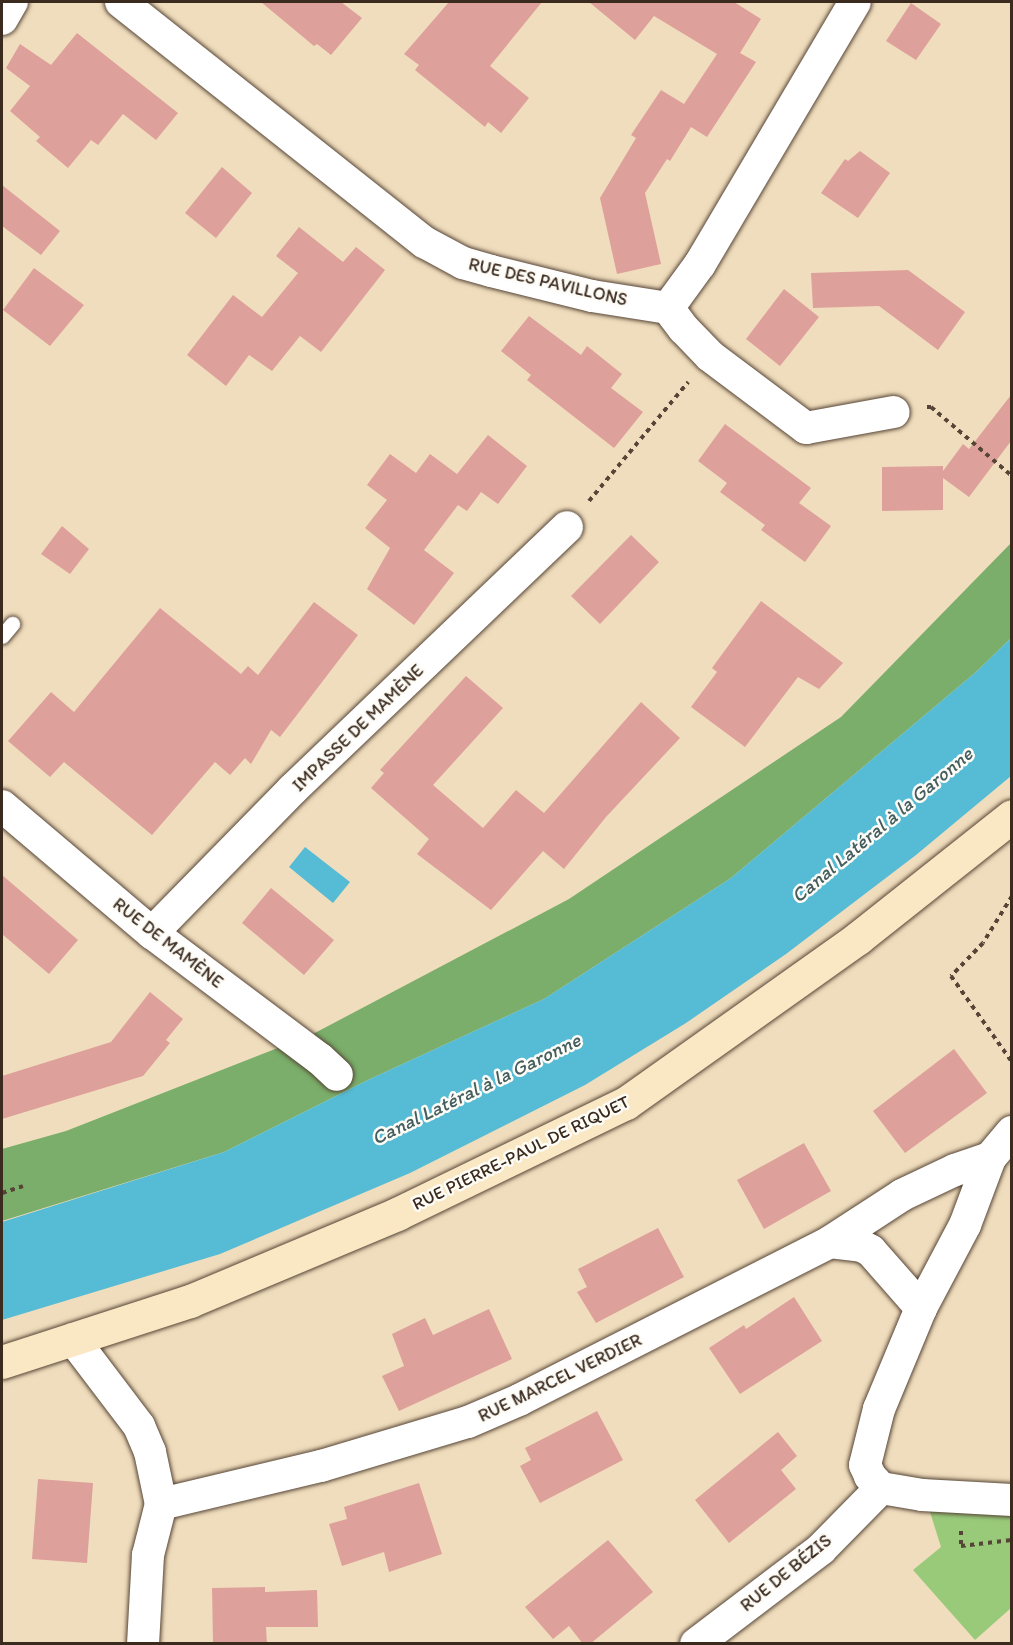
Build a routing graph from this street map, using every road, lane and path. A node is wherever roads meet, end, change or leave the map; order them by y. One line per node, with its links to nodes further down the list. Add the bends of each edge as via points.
1 (12, 2): 4 (street)
2 (121, 2): 5 (street, RUE DES PAVILLONS, via 424,242 463,263 491,271 592,296)
3 (855, 2): 5 (street, via 700,264)
4 (2, 19)
5 (668, 308): 6 (street)
6 (710, 356): 7 (street, via 806,428); 9 (path)
7 (894, 412): 8 (path, via 931,407)
8 (1011, 476)
9 (567, 526): 13 (street, IMPASSE DE MAMÈNE, via 293,789)
10 (2, 806): 13 (street, RUE DE MAMÈNE)
11 (1011, 816): 22 (street, RUE PIERRE-PAUL DE RIQUET, via 858,938 626,1103 397,1214 190,1301)
12 (1011, 896): 14 (path, via 983,943 951,976)
13 (152, 933): 15 (street, RUE DE MAMÈNE)
14 (1011, 1062)
15 (337, 1075)
16 (1011, 1132): 17 (street)
17 (990, 1158): 20 (street, RUE MARCEL VERDIER, via 902,1195); 21 (street, via 965,1225)
18 (23, 1186): 19 (path)
19 (2, 1193)
20 (830, 1242): 21 (street, via 871,1251); 26 (street, RUE MARCEL VERDIER, via 519,1400 468,1422 321,1466)
21 (921, 1308): 24 (street, via 879,1409 865,1464)
22 (73, 1339): 23 (street, RUE PIERRE-PAUL DE RIQUET); 26 (street, via 139,1426 150,1452)
23 (2, 1362)
24 (880, 1488): 25 (street, via 922,1496); 30 (street, RUE DE BÉZIS, via 821,1549)
25 (1011, 1500)
26 (161, 1504): 29 (street, via 148,1555)
27 (1011, 1540): 28 (path)
28 (962, 1546)
29 (143, 1644)
30 (696, 1644)

